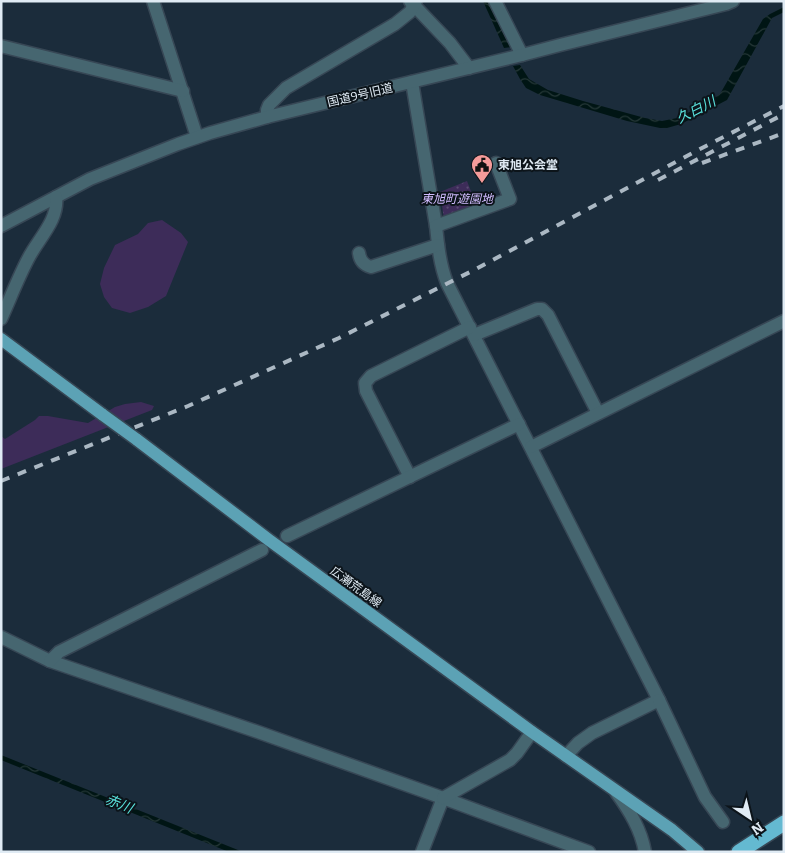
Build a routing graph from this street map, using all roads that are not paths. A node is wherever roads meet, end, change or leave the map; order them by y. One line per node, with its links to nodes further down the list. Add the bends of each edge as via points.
1 (153, 1): 9 (street)
2 (495, 1): 6 (street)
3 (733, 1): 6 (street, 国道9号旧道)
4 (413, 2): 7 (street); 10 (street, via 410,12 395,24 286,88 269,105)
5 (1, 46): 9 (street)
6 (522, 55): 7 (street, 国道9号旧道)
7 (469, 68): 8 (street, 国道9号旧道)
8 (412, 82): 10 (street, 国道9号旧道); 15 (street)
9 (182, 91): 11 (street)
10 (267, 117): 11 (street, 国道9号旧道)
11 (197, 137): 13 (street, 国道9号旧道, via 90,179)
12 (496, 162): 15 (street, via 510,199)
13 (56, 197): 14 (street, 国道9号旧道); 18 (street, via 53,218 28,258)
14 (1, 226)
15 (436, 226): 16 (street)
16 (438, 246): 17 (street, via 371,267 362,262); 20 (street, via 442,271)
17 (359, 253)
18 (1, 319)
19 (784, 321): 22 (street)
20 (472, 331): 22 (street, via 542,309); 23 (street); 25 (street, via 371,376 365,382 366,391)
21 (1, 339): 31 (main road, 広瀬荒島線, bridge)
22 (598, 413): 24 (street)
23 (519, 424): 24 (street); 25 (street)
24 (531, 447): 30 (street)
25 (410, 477): 26 (street)
26 (287, 536)
27 (262, 550): 29 (street, via 59,652)
28 (1, 637): 29 (street)
29 (50, 660): 34 (street)
30 (659, 700): 32 (street, via 592,733); 35 (street, via 705,797)
31 (532, 732): 32 (main road, 広瀬荒島線); 34 (street, via 510,760)
32 (566, 756): 33 (main road, 広瀬荒島線)
33 (616, 791): 39 (street, via 638,828); 40 (main road, 広瀬荒島線)
34 (443, 798): 37 (street); 38 (street)
35 (724, 822)
36 (784, 823): 41 (highway)
37 (422, 852)
38 (589, 852)
39 (645, 852)
40 (698, 852)
41 (739, 852)

